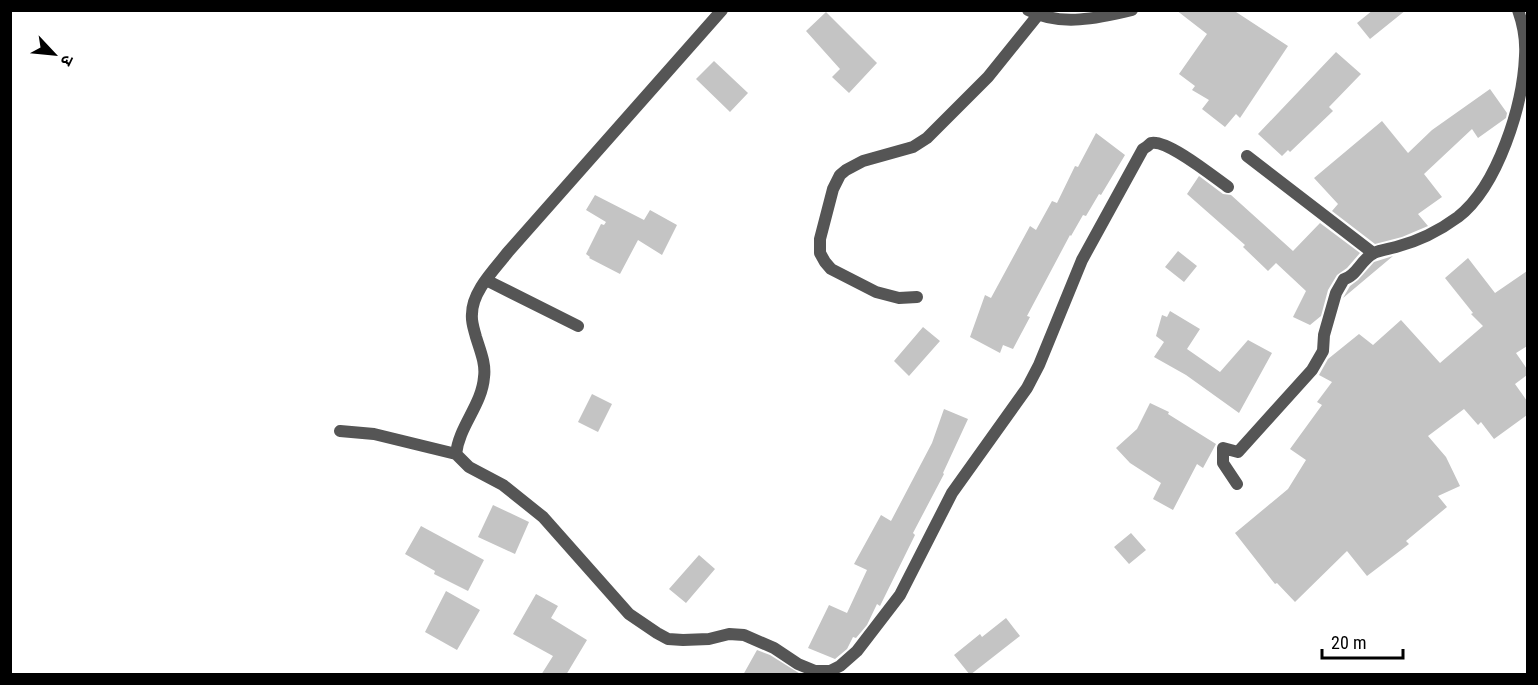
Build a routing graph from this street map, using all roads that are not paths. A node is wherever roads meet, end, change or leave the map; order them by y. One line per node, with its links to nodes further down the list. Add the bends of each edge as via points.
1 (722, 10): 8 (street)
2 (1132, 10): 4 (street, via 1071,20 1049,19)
3 (1518, 10): 7 (street, via 1526,54 1520,97 1499,163 1460,216 1422,239)
4 (1033, 13): 9 (street, via 988,77 927,138 913,147 846,170 833,189 820,246 820,253 831,269 888,297)
5 (1247, 156): 7 (street)
6 (1228, 187): 12 (street, via 1173,149 1150,143 1143,149 1082,260 1027,388 952,493 900,595 857,651 830,671 815,671 798,664 744,634 683,640 657,633 629,614 543,517)
7 (1373, 253): 13 (street, via 1338,287 1323,351 1312,370 1238,452 1223,448 1223,463)
8 (486, 280): 10 (street); 12 (street, via 471,312 484,377)
9 (917, 297)
10 (578, 326)
11 (340, 431): 12 (street, via 374,434)
12 (456, 454)
13 (1238, 484)

